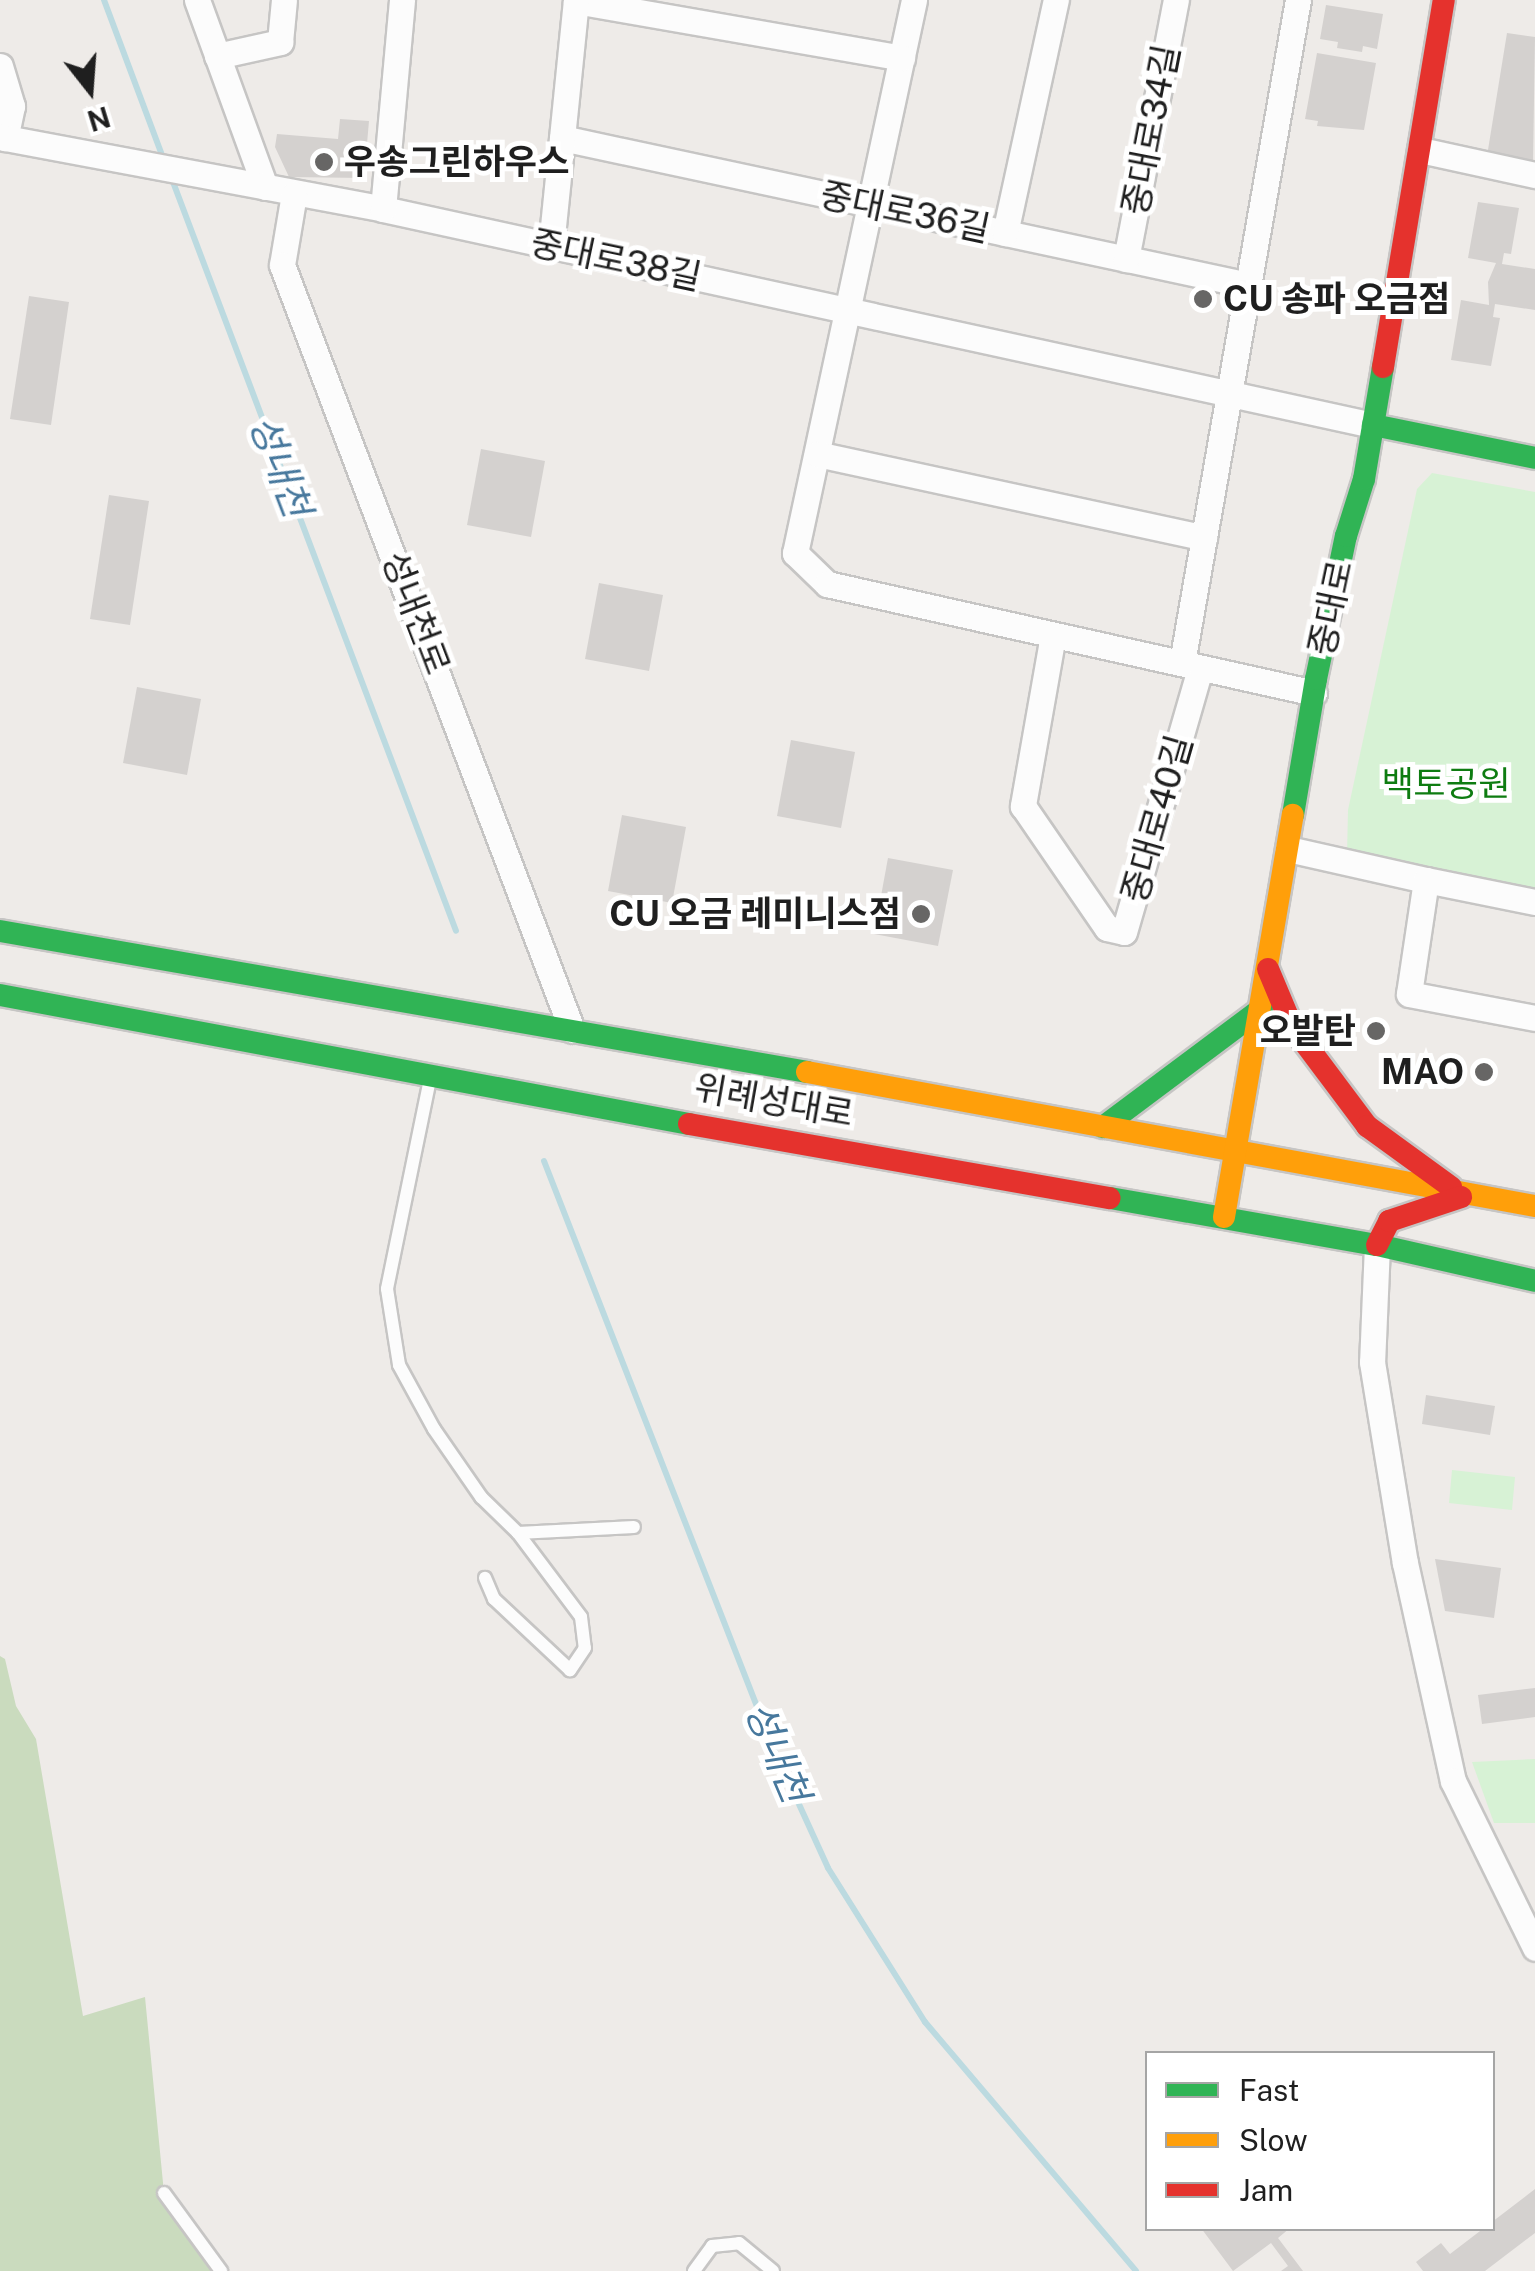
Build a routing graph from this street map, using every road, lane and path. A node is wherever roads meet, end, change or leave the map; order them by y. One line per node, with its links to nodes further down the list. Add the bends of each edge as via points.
1 (196, 0): 10 (street)
2 (284, 0): 10 (street, via 280,42)
3 (402, 0): 20 (street)
4 (576, 0): 11 (street); 14 (street)
5 (914, 0): 11 (street)
6 (1056, 0): 21 (street)
7 (1176, 0): 23 (street, 중대로34길)
8 (1298, 0): 24 (street)
9 (1444, 0): 15 (main road, 중대로)
10 (217, 56): 17 (street)
11 (902, 58): 19 (street)
12 (0, 66): 13 (street, via 12,106)
13 (2, 137): 17 (street, 중대로38길)
14 (562, 138): 19 (street, 중대로36길); 22 (street)
15 (1420, 150): 16 (street); 27 (main road, 중대로)
16 (1535, 175)
17 (259, 186): 18 (street, 중대로38길)
18 (294, 194): 20 (street, 중대로38길); 42 (street, 성내천로, via 282,265)
19 (872, 205): 21 (street, 중대로36길); 25 (street)
20 (383, 209): 22 (street, 중대로38길)
21 (1005, 234): 23 (street, 중대로36길)
22 (551, 246): 25 (street, 중대로38길)
23 (1126, 259): 24 (street, 중대로36길)
24 (1248, 285): 26 (street)
25 (850, 311): 26 (street, 중대로38길); 28 (street)
26 (1230, 394): 27 (street, 중대로38길); 30 (street)
27 (1374, 425): 29 (main road); 33 (main road, 중대로)
28 (817, 454): 30 (street); 31 (street, via 795,552 827,584)
29 (1535, 458)
30 (1204, 538): 32 (street)
31 (1053, 635): 32 (street); 32 (street, 중대로40길, via 1023,806 1107,928 1124,932)
32 (1191, 666): 33 (street)
33 (1314, 693): 34 (main road, 중대로)
34 (1288, 850): 35 (street); 38 (main road, 중대로)
35 (1426, 880): 36 (street); 41 (street, via 1409,994)
36 (1535, 902)
37 (0, 931): 42 (main road, 위례성대로)
38 (1268, 969): 40 (main road, 중대로); 46 (main road, via 1292,1026 1367,1126)
39 (0, 995): 43 (main road, 위례성대로)
40 (1262, 1008): 44 (main road); 45 (main road, 중대로)
41 (1535, 1018)
42 (572, 1030): 44 (main road, 위례성대로)
43 (430, 1078): 49 (main road, 위례성대로); 54 (lane, via 387,1289 400,1365 482,1498)
44 (1103, 1128): 45 (main road, 위례성대로)
45 (1235, 1154): 46 (main road, 위례성대로); 49 (main road, 중대로)
46 (1464, 1194): 47 (main road, 위례성대로); 50 (main road, via 1389,1221)
47 (1496, 1200): 48 (main road, 위례성대로); 51 (main road, via 1451,1228)
48 (1535, 1206)
49 (1224, 1217): 50 (main road, 위례성대로)
50 (1377, 1245): 51 (main road, 위례성대로); 56 (street, via 1372,1362 1444,1744 1453,1781)
51 (1465, 1266): 52 (main road, 위례성대로)
52 (1535, 1281)
53 (634, 1526): 54 (lane)
54 (518, 1533): 55 (lane, via 581,1617 585,1648 570,1670 494,1599)
55 (485, 1578)
56 (1535, 1948)
57 (164, 2193): 58 (lane)
58 (221, 2271)
59 (694, 2271): 60 (lane, via 712,2246 739,2243)
60 (774, 2271)

